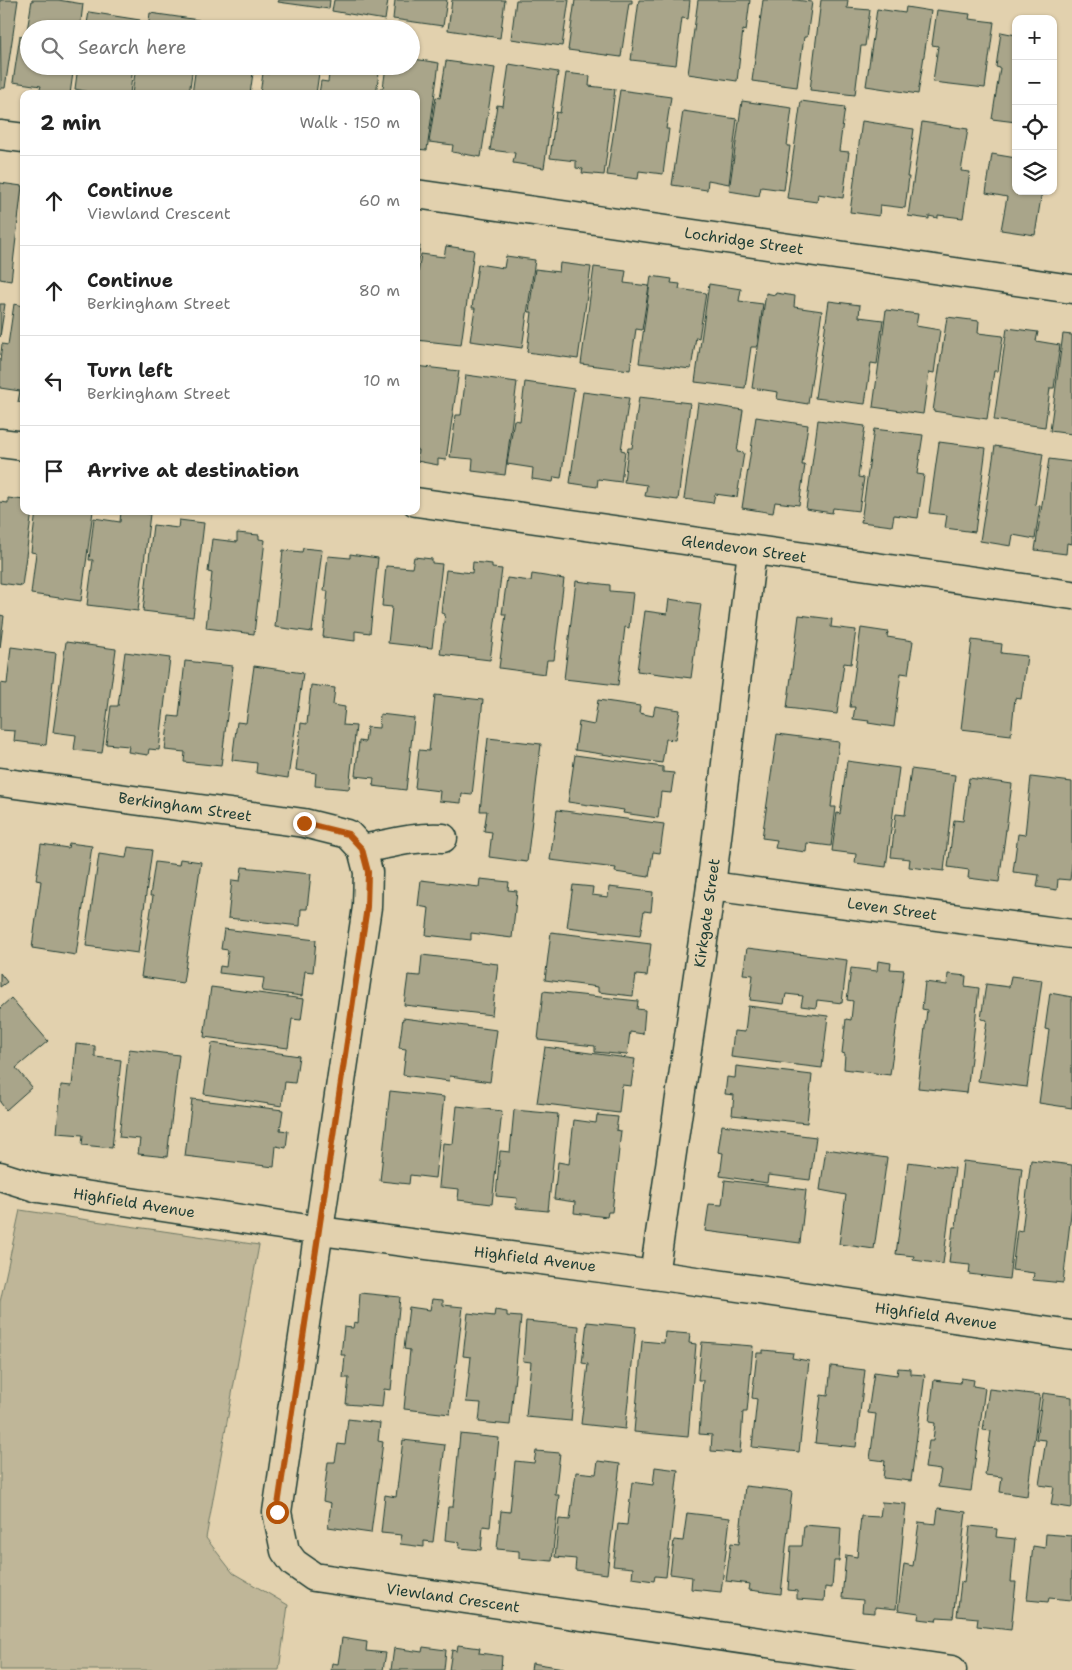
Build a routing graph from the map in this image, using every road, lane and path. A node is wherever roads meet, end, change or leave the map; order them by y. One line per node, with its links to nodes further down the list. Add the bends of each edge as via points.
1 (0, 135): 2 (street)
2 (20, 138)
3 (420, 195): 4 (street, Lochridge Street)
4 (1072, 285)
5 (0, 443): 6 (street)
6 (20, 446)
7 (420, 503): 8 (street, Glendevon Street)
8 (752, 550): 9 (street, Glendevon Street); 13 (street, Kirkgate Street)
9 (1072, 595)
10 (0, 782): 12 (street, Berkingham Street, via 304,823 348,834)
11 (443, 838): 12 (street, via 414,838)
12 (362, 849): 16 (street, via 368,872 367,907)
13 (711, 886): 14 (street, Leven Street); 17 (street, Kirkgate Street)
14 (1072, 934)
15 (0, 1176): 16 (street, Highfield Avenue, via 38,1188)
16 (320, 1231): 17 (street, Highfield Avenue); 19 (street, Viewland Crescent, via 277,1512 285,1551 294,1563 314,1577)
17 (654, 1275): 18 (street, Highfield Avenue)
18 (1072, 1335)
19 (952, 1670)

